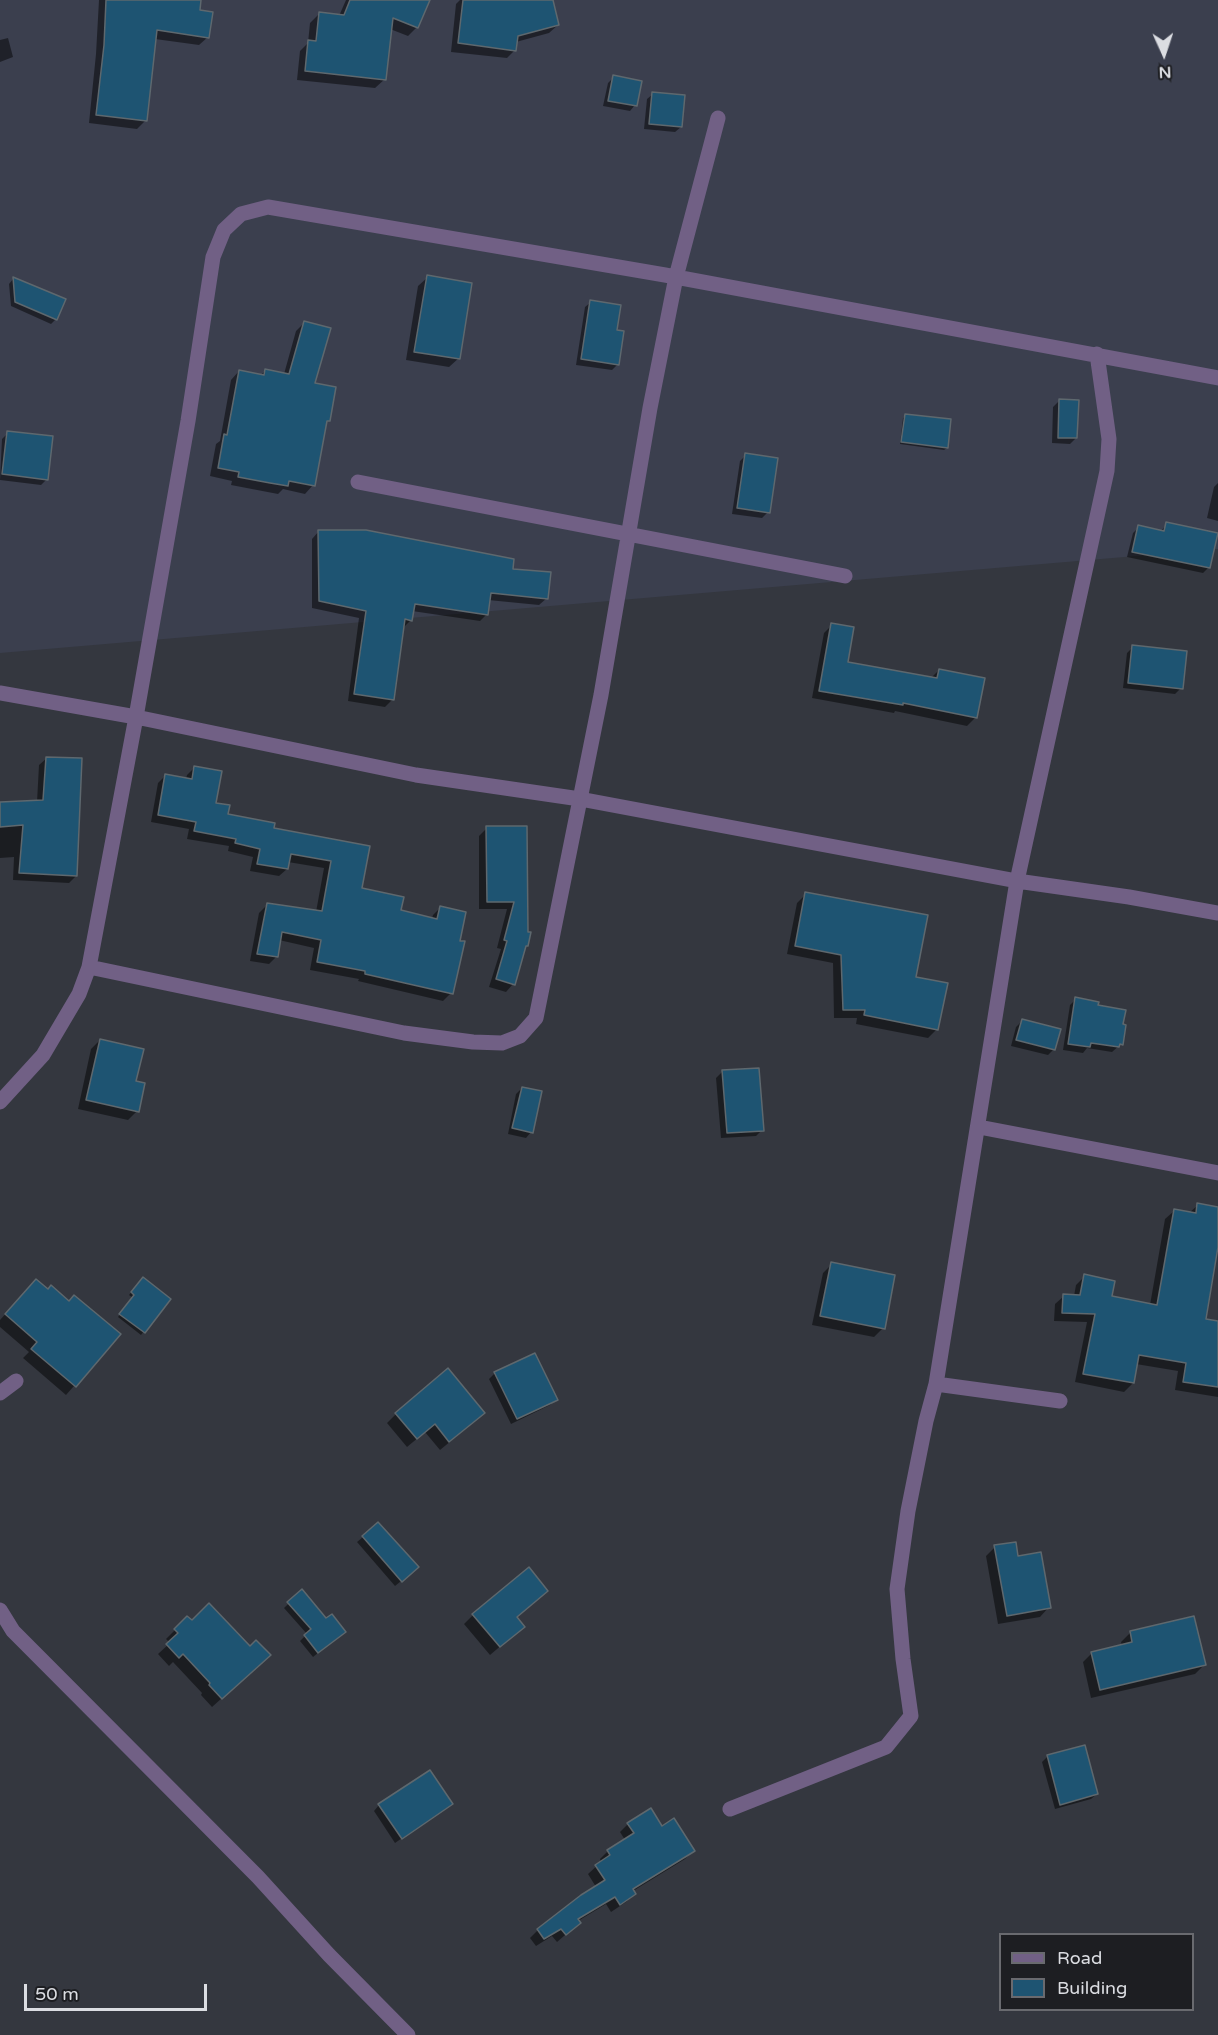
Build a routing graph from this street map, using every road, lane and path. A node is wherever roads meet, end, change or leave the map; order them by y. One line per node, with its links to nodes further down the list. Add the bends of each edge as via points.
1 (718, 118): 2 (street)
2 (676, 277): 3 (street); 6 (street); 9 (street, via 268,207 241,214 224,230 213,257)
3 (1097, 354): 4 (street); 11 (street, via 1109,439 1107,471)
4 (1218, 378)
5 (358, 482): 6 (street)
6 (628, 534): 7 (street); 10 (street)
7 (845, 576)
8 (0, 693): 9 (street)
9 (136, 717): 10 (street, via 416,774); 13 (street)
10 (580, 799): 11 (street); 13 (street, via 536,1018 520,1036 502,1043 404,1032)
11 (1017, 881): 12 (street); 15 (street)
12 (1218, 913)
13 (89, 967): 14 (street, via 79,994 43,1055)
14 (0, 1102)
15 (979, 1127): 16 (street); 18 (street)
16 (1218, 1173)
17 (16, 1381): 19 (street)
18 (936, 1384): 20 (street); 22 (street, via 908,1511 897,1588 911,1716 886,1747)
19 (0, 1393)
20 (1060, 1401)
21 (0, 1610): 23 (street, via 13,1631 258,1877)
22 (730, 1809)
23 (408, 2035)

